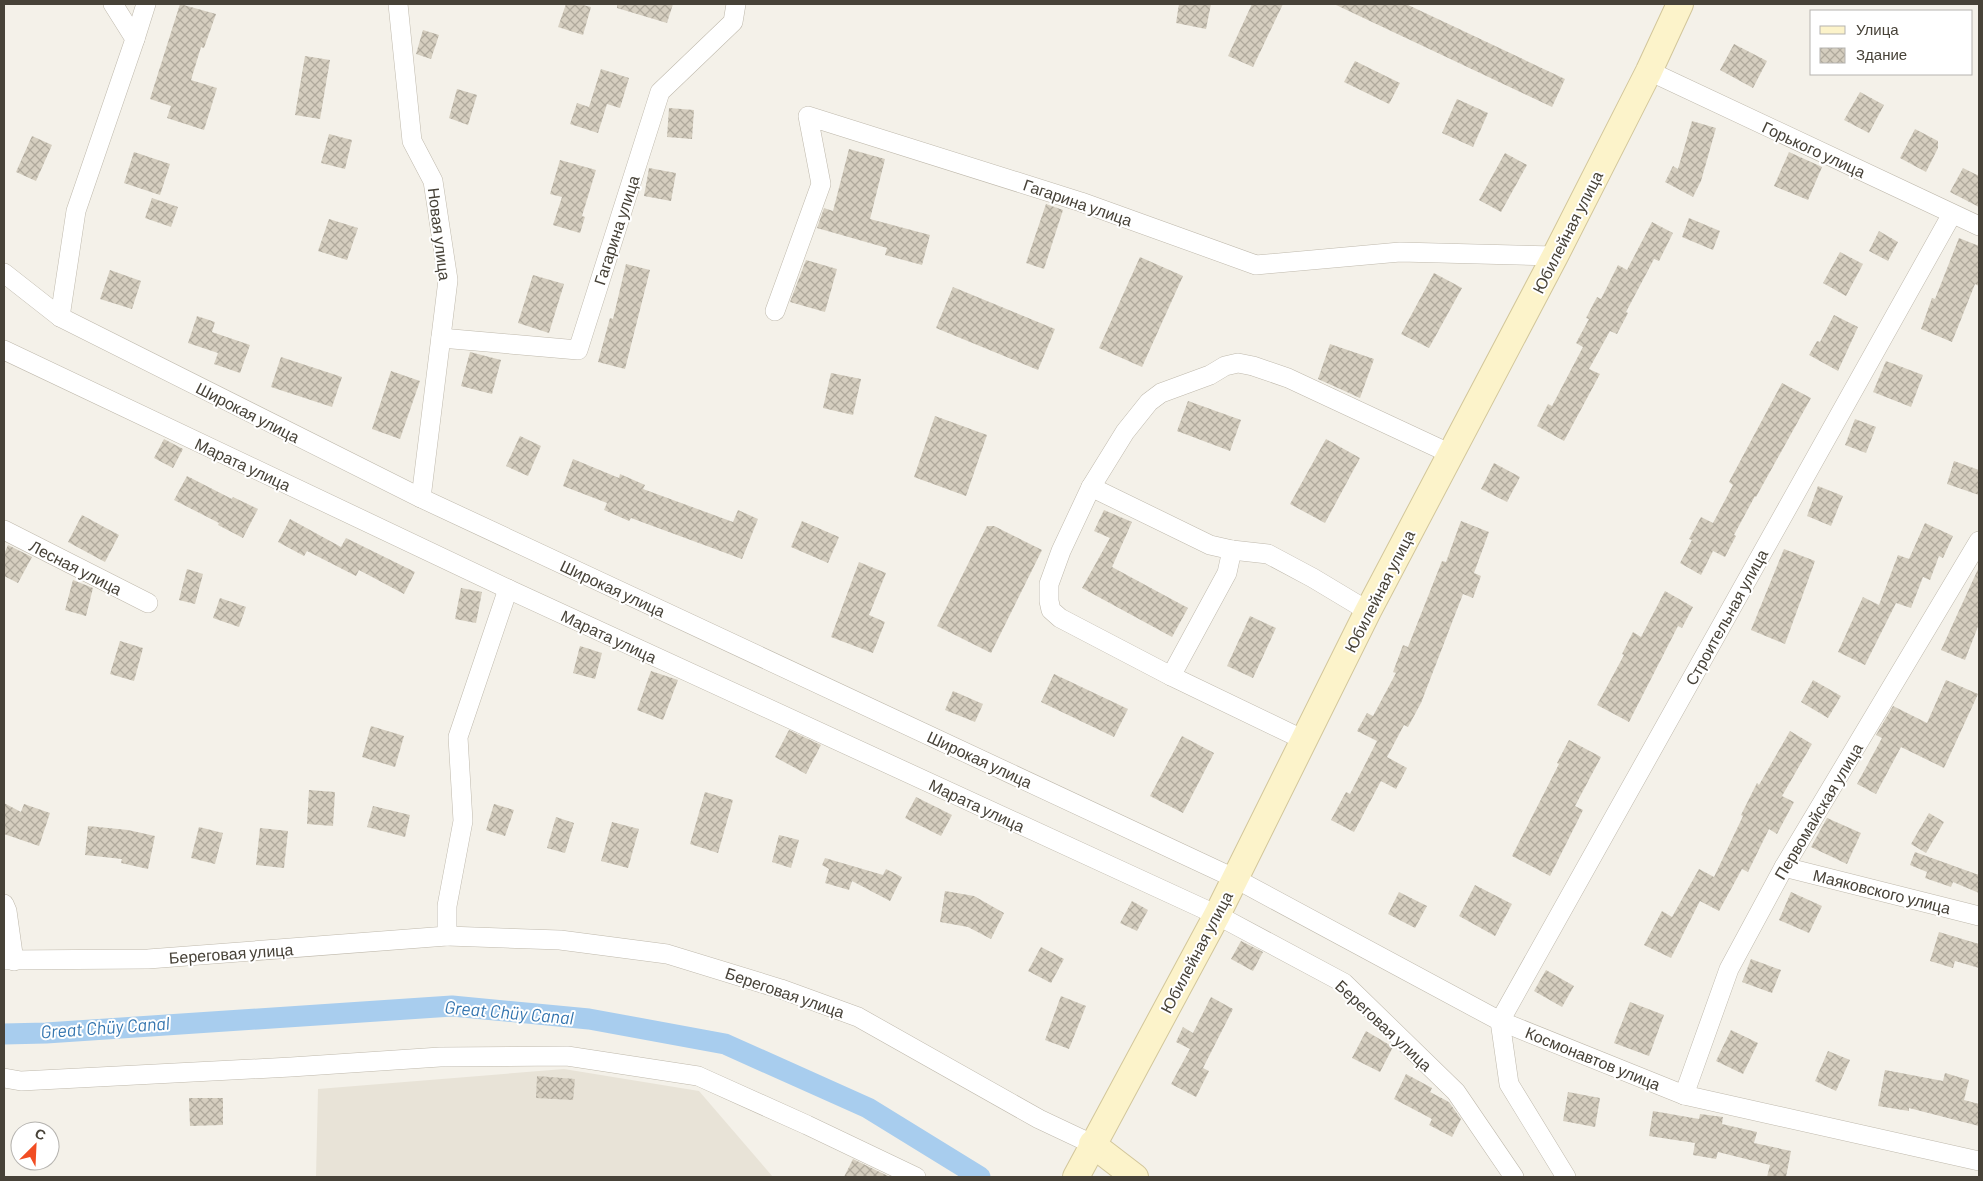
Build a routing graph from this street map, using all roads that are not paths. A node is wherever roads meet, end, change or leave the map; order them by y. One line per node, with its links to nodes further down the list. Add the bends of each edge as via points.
1 (113, 4): 6 (street)
2 (146, 4): 6 (street)
3 (398, 4): 14 (street, Новая улица, via 412,141 433,181 448,280)
4 (736, 4): 14 (street, Гагарина улица, via 733,22 660,92 578,350)
5 (1680, 4): 7 (main road, Юбилейная улица)
6 (135, 39): 13 (street, via 76,211)
7 (1649, 71): 8 (street, Горького улица); 10 (main road, Юбилейная улица)
8 (1952, 214): 9 (street, Горького улица); 34 (street, Строительная улица)
9 (1979, 226)
10 (1554, 256): 12 (street, Гагарина улица, via 1400,252 1256,265 1080,202 808,116 821,184); 16 (main road, Юбилейная улица)
11 (4, 273): 13 (street, Широкая улица)
12 (775, 311)
13 (60, 317): 18 (street, Широкая улица)
14 (441, 338): 18 (street, Новая улица)
15 (4, 350): 22 (street, Марата улица)
16 (1451, 454): 17 (street, via 1288,378 1238,364 1225,366 1161,393 1150,402 1125,432); 24 (main road, Юбилейная улица)
17 (1091, 487): 21 (street, via 1210,545); 25 (street, via 1049,584 1051,610 1060,618)
18 (421, 498): 28 (street, Широкая улица)
19 (4, 530): 23 (street, Лесная улица)
20 (1979, 541): 27 (street, Первомайская улица)
21 (1232, 550): 24 (street, via 1268,554); 25 (street, via 1227,573)
22 (508, 589): 30 (street, Марата улица); 32 (street, via 458,737 463,821 447,906)
23 (148, 603)
24 (1368, 611): 26 (main road, Юбилейная улица)
25 (1171, 676): 26 (street)
26 (1304, 740): 28 (main road, Юбилейная улица)
27 (1784, 866): 31 (street, Маяковского улица); 36 (street, Первомайская улица, via 1729,969)
28 (1236, 879): 30 (main road, Юбилейная улица); 34 (street, Космонавтов улица)
29 (4, 904): 33 (street, Береговая улица)
30 (1217, 915): 37 (main road, Юбилейная улица); 42 (street, Береговая улица, via 1344,983 1456,1092)
31 (1979, 916)
32 (448, 936): 33 (street, Береговая улица, via 148,959); 37 (street, Береговая улица, via 560,940 667,954 780,989 858,1017)
33 (9, 960)
34 (1500, 1021): 36 (street, Космонавтов улица); 43 (street, via 1509,1084)
35 (4, 1078): 39 (street, via 21,1081 440,1057 566,1056 698,1076)
36 (1684, 1095): 38 (street, Космонавтов улица)
37 (1090, 1149): 40 (main road, Юбилейная улица); 41 (main road)
38 (1979, 1162)
39 (916, 1177)
40 (1076, 1177)
41 (1135, 1177)
42 (1514, 1177)
43 (1566, 1177)

